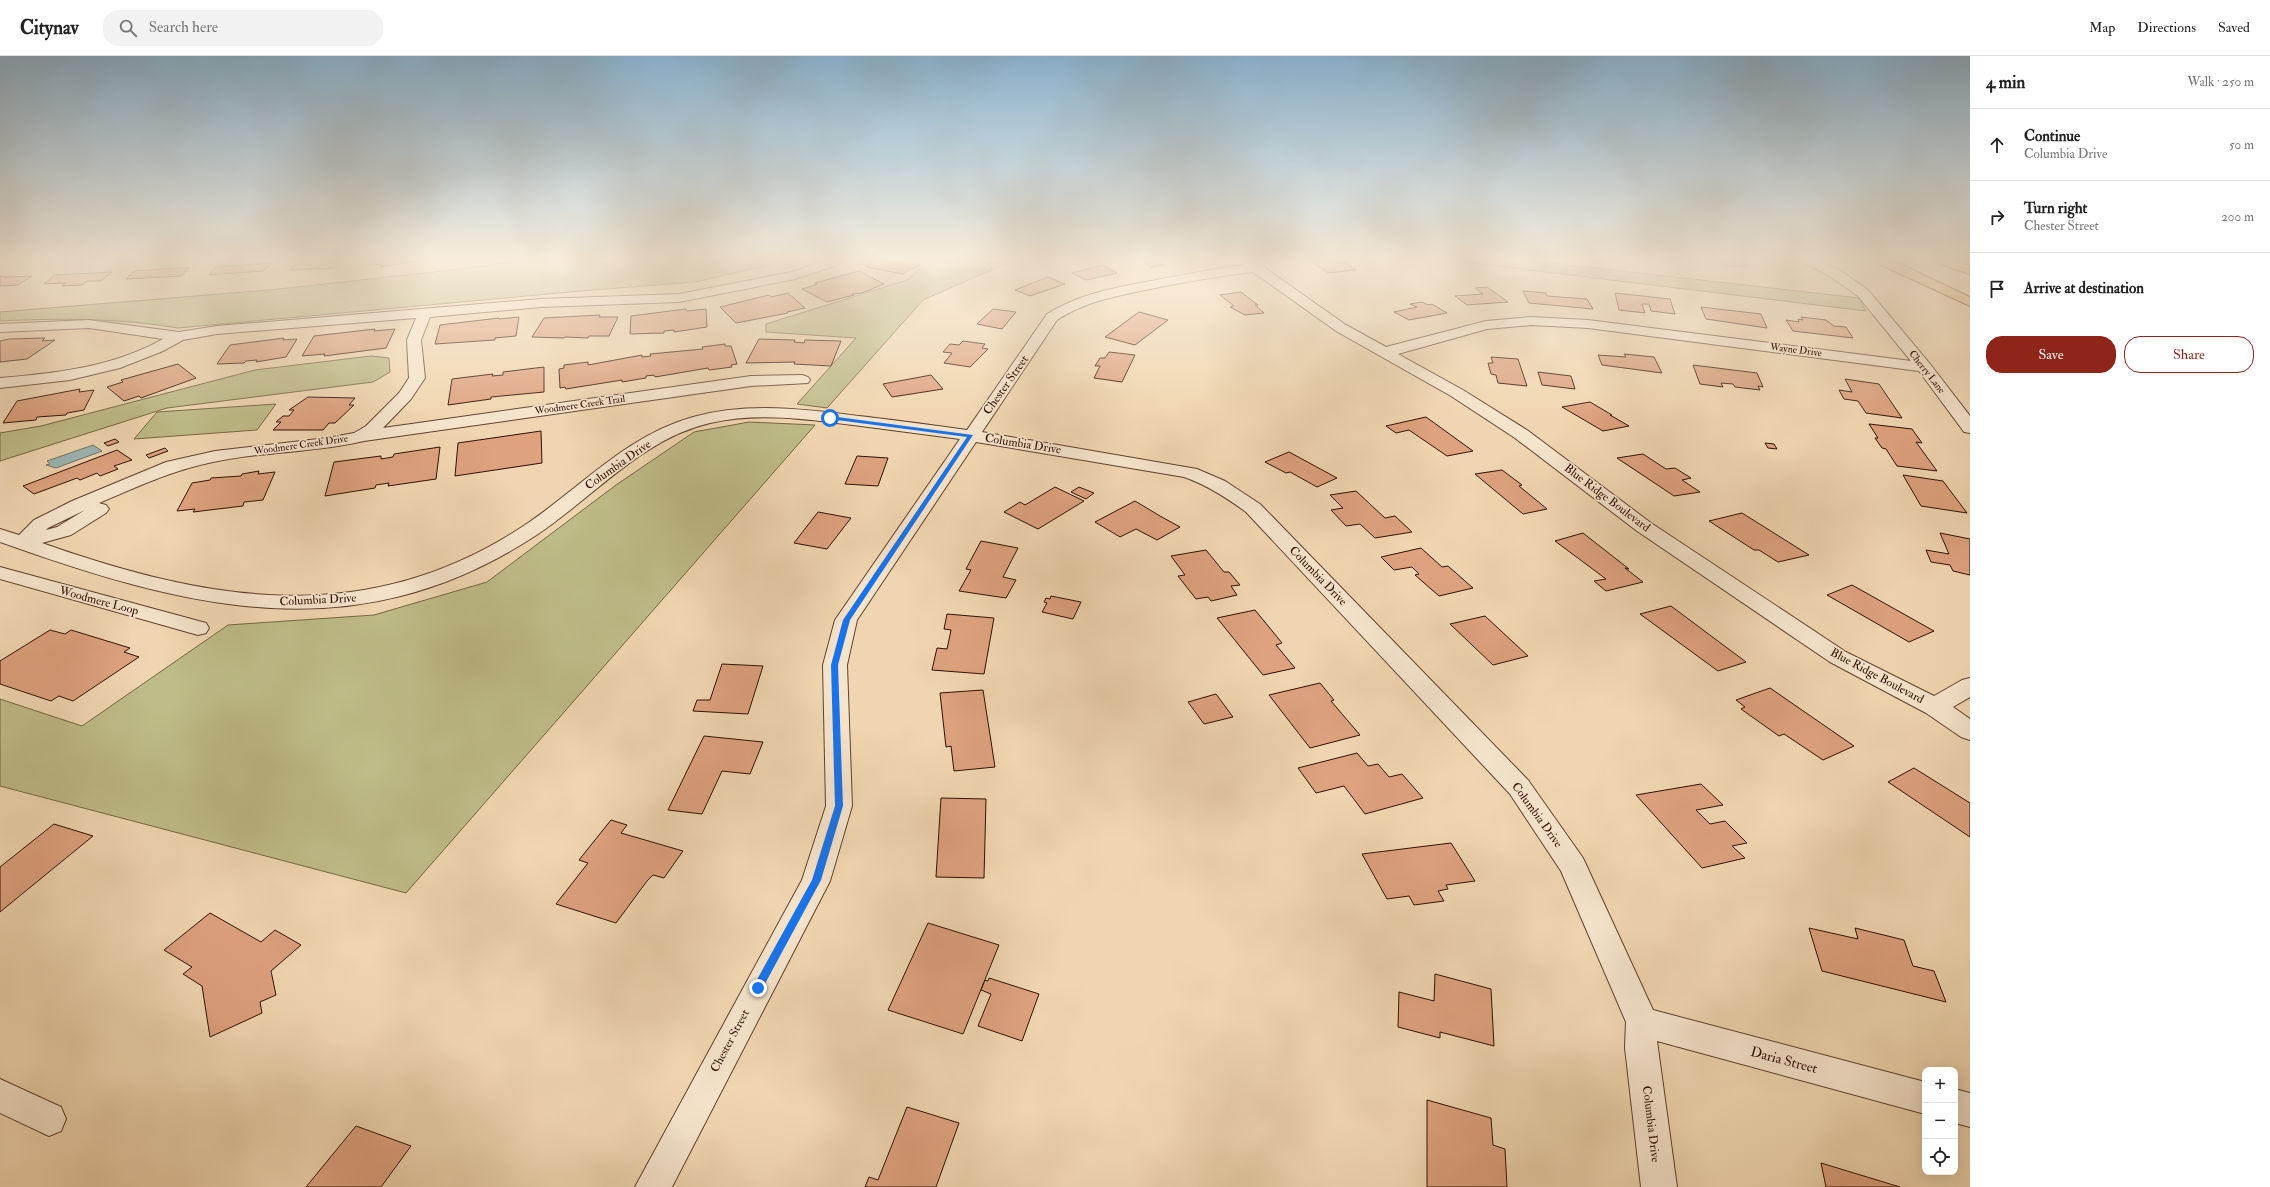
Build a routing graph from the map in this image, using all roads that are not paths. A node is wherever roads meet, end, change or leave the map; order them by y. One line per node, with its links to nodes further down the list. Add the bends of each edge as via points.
1 (405, 314): 7 (street, via 217,330)
2 (425, 314): 14 (street, Woodmere Creek Drive, via 414,340 417,378 413,386 378,425)
3 (1057, 314): 13 (street, Chester Street, via 1052,317)
4 (1321, 314): 8 (street, Blue Ridge Boulevard, via 1341,328)
5 (1881, 314): 9 (street, Cherry Lane)
6 (0, 328): 7 (street, via 89,324)
7 (179, 336): 11 (street, via 150,354 112,367 62,377)
8 (1386, 352): 9 (street, Wayne Drive, via 1486,325 1532,321 1588,324); 20 (street, Blue Ridge Boulevard, via 1521,434 1644,526 1838,658)
9 (1924, 367): 12 (street, Cherry Lane)
10 (802, 380): 14 (street, Woodmere Creek Trail, via 751,381)
11 (0, 383)
12 (1970, 428)
13 (971, 435): 16 (street, Columbia Drive, via 788,414 742,413 700,420 670,432 634,452 534,528 471,564 444,576 368,597 293,603 196,594); 22 (street, Columbia Drive, via 1114,458 1196,475 1224,487 1254,508 1519,787 1573,866); 28 (street, Chester Street, via 846,620 835,665 839,806 816,880)
14 (359, 437): 16 (street, Woodmere Creek Drive, via 193,461 149,475 120,489 98,510 64,531)
15 (0, 535): 16 (street, Columbia Drive)
16 (22, 543)
17 (0, 573): 18 (street, Woodmere Loop)
18 (198, 628)
19 (1970, 686): 20 (street)
20 (1935, 707): 21 (street, Blue Ridge Boulevard)
21 (1970, 731)
22 (1642, 1022): 24 (street, Daria Street); 29 (street, Columbia Drive, via 1641,1048)
23 (0, 1095): 27 (street)
24 (1922, 1097)
25 (1958, 1107): 26 (street)
26 (1970, 1110)
27 (49, 1119)
28 (653, 1187)
29 (1659, 1187)

